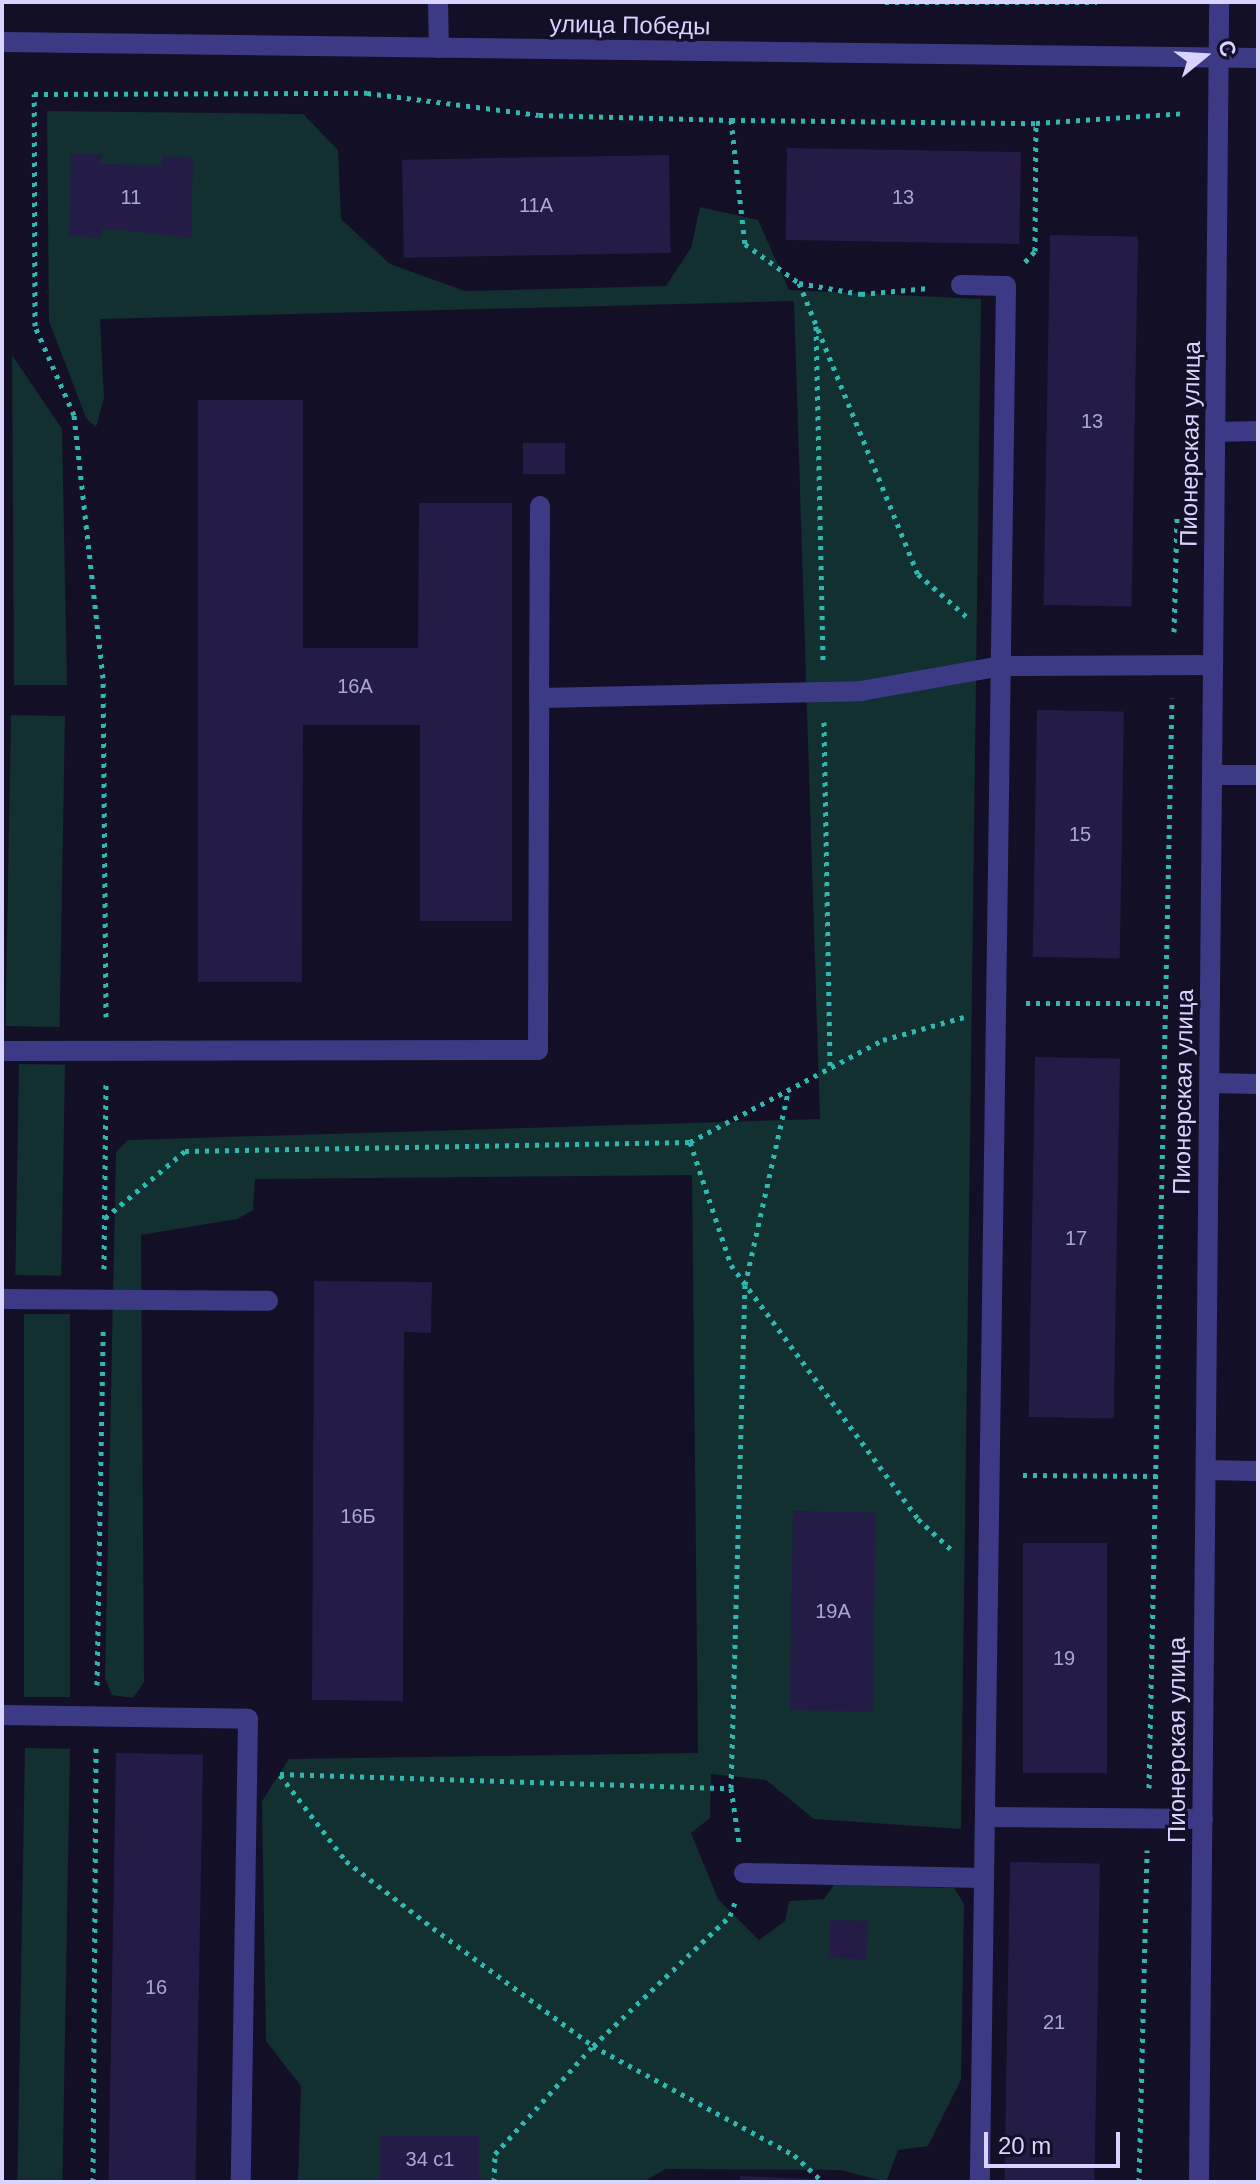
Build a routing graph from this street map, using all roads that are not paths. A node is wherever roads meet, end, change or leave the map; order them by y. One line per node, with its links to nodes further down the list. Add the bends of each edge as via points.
1 (438, 2): 4 (street)
2 (1219, 2): 5 (street, Пионерская улица)
3 (2, 42): 4 (street, улица Победы)
4 (439, 48): 5 (street, улица Победы)
5 (1219, 58): 6 (street, улица Победы); 9 (street, Пионерская улица)
6 (1258, 58)
7 (961, 285): 11 (street, via 1006,286)
8 (1258, 431): 9 (street)
9 (1216, 432): 12 (street, Пионерская улица)
10 (540, 506): 13 (street)
11 (1001, 656): 12 (street); 13 (street, via 861,691); 24 (street)
12 (1213, 665): 14 (street, Пионерская улица)
13 (539, 698): 16 (street, via 538,1050)
14 (1212, 775): 15 (street); 17 (street, Пионерская улица)
15 (1258, 775)
16 (2, 1051)
17 (1210, 1083): 18 (street); 21 (street, Пионерская улица)
18 (1258, 1084)
19 (2, 1299): 20 (street)
20 (268, 1301)
21 (1206, 1470): 22 (street); 25 (street, Пионерская улица)
22 (1258, 1471)
23 (2, 1715): 28 (street, via 248,1719)
24 (985, 1817): 25 (street); 27 (street)
25 (1203, 1819): 30 (street, Пионерская улица)
26 (744, 1873): 27 (street)
27 (984, 1878): 29 (street)
28 (241, 2182)
29 (980, 2182)
30 (1199, 2182)

